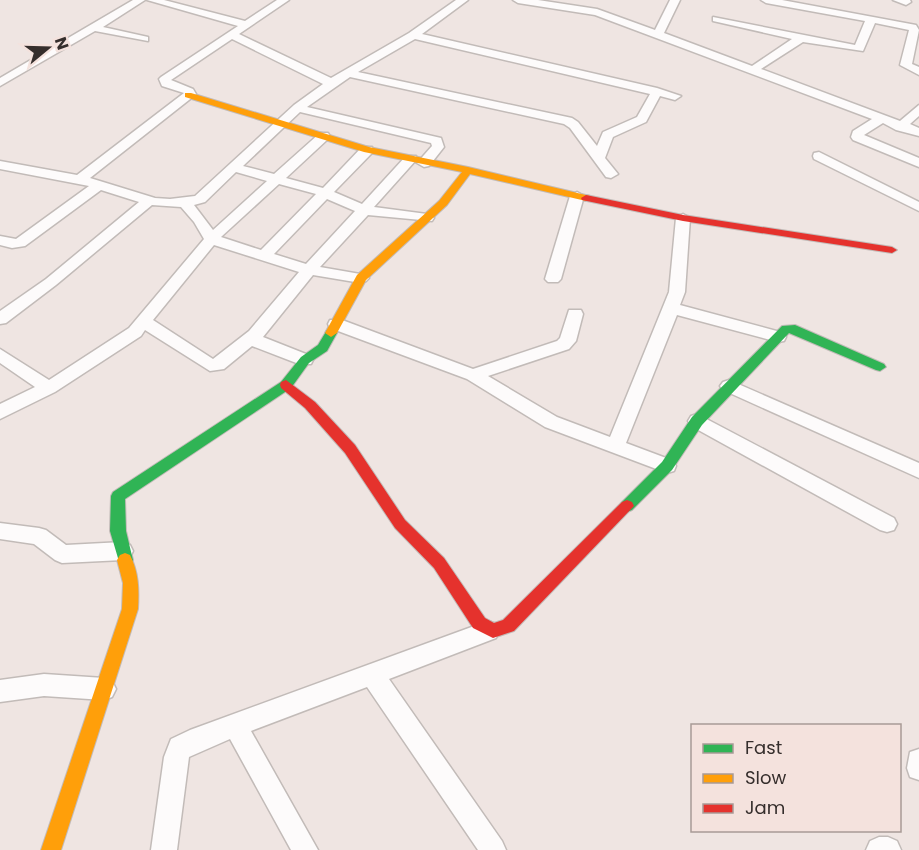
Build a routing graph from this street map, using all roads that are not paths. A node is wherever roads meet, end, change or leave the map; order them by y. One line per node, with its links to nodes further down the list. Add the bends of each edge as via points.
1 (140, 0): 14 (street)
2 (152, 0): 13 (street)
3 (281, 0): 13 (street)
4 (463, 0): 17 (street)
5 (518, 0): 9 (street)
6 (675, 0): 15 (street)
7 (766, 0): 10 (street)
8 (830, 1): 10 (street)
9 (589, 5): 15 (street)
10 (823, 10): 12 (street)
11 (717, 19): 18 (street)
12 (872, 19): 18 (street, via 859,49); 21 (street, via 914,29 906,65)
13 (248, 25): 16 (street)
14 (95, 28): 19 (street); 23 (street)
15 (658, 34): 20 (street)
16 (232, 35): 24 (street); 26 (street, via 164,81 189,91)
17 (413, 35): 22 (street); 25 (street)
18 (801, 38): 20 (street)
19 (144, 39)
20 (753, 70): 30 (street)
21 (919, 72)
22 (348, 73): 24 (street); 37 (street, via 563,119 574,125)
23 (0, 83)
24 (331, 83): 28 (street)
25 (657, 91): 27 (street); 37 (street, via 642,119 607,135)
26 (188, 96): 31 (street); 45 (street)
27 (675, 96)
28 (298, 108): 31 (street); 38 (street, via 437,141 438,147)
29 (919, 109): 32 (street)
30 (882, 118): 32 (street); 39 (street, via 857,137)
31 (278, 124): 34 (street); 41 (street)
32 (900, 127): 33 (street)
33 (919, 132)
34 (324, 136): 35 (street); 44 (street)
35 (367, 150): 38 (street); 47 (street)
36 (819, 156): 51 (street)
37 (599, 158): 43 (street)
38 (417, 161): 42 (street); 52 (street)
39 (919, 163)
40 (0, 165): 45 (street)
41 (232, 167): 44 (street); 50 (street, via 200,199)
42 (468, 170): 48 (street); 53 (street)
43 (611, 174)
44 (277, 179): 47 (street); 55 (street)
45 (79, 180): 46 (street)
46 (100, 185): 49 (street); 56 (street, via 20,243)
47 (326, 193): 52 (street); 58 (street)
48 (576, 196): 54 (street); 61 (street)
49 (150, 200): 50 (street); 64 (street)
50 (186, 204): 55 (street)
51 (919, 207)
52 (364, 210): 53 (street); 59 (street)
53 (427, 218): 60 (street)
54 (683, 218): 57 (street); 62 (street, via 679,282)
55 (211, 239): 58 (street); 65 (street)
56 (0, 240)
57 (892, 250)
58 (266, 255): 59 (street)
59 (309, 270): 60 (street); 67 (street)
60 (361, 279): 66 (street)
61 (553, 279)
62 (671, 308): 68 (street); 78 (street)
63 (575, 314): 72 (street, via 568,341 563,345)
64 (0, 319)
65 (144, 322): 67 (street, via 215,366); 75 (street, via 124,340)
66 (336, 324): 70 (street, via 322,348); 72 (street)
67 (255, 334): 70 (street, via 256,342)
68 (778, 337): 71 (street, via 793,328); 74 (street)
69 (0, 355): 75 (street)
70 (305, 360): 73 (street)
71 (880, 367)
72 (473, 375): 78 (street, via 551,422)
73 (286, 385): 83 (street, via 118,496 118,531); 84 (street, via 350,448 400,524 439,563)
74 (729, 386): 77 (street); 80 (street)
75 (49, 388): 76 (street)
76 (0, 412)
77 (697, 421): 79 (street); 81 (street)
78 (615, 446): 79 (street)
79 (667, 466): 84 (street, via 508,627)
80 (919, 471)
81 (887, 524)
82 (0, 531): 83 (street, via 39,536 62,554)
83 (123, 551): 86 (street, via 131,583 130,609)
84 (488, 631): 85 (street)
85 (372, 674): 88 (street); 94 (street)
86 (104, 689): 87 (street, via 44,685); 91 (street)
87 (0, 691)
88 (235, 725): 92 (street, via 180,748); 93 (street)
89 (919, 761): 90 (street)
90 (919, 768)
91 (51, 850)
92 (165, 850)
93 (305, 850)
94 (493, 850)
95 (879, 850): 96 (street)
96 (888, 850)

